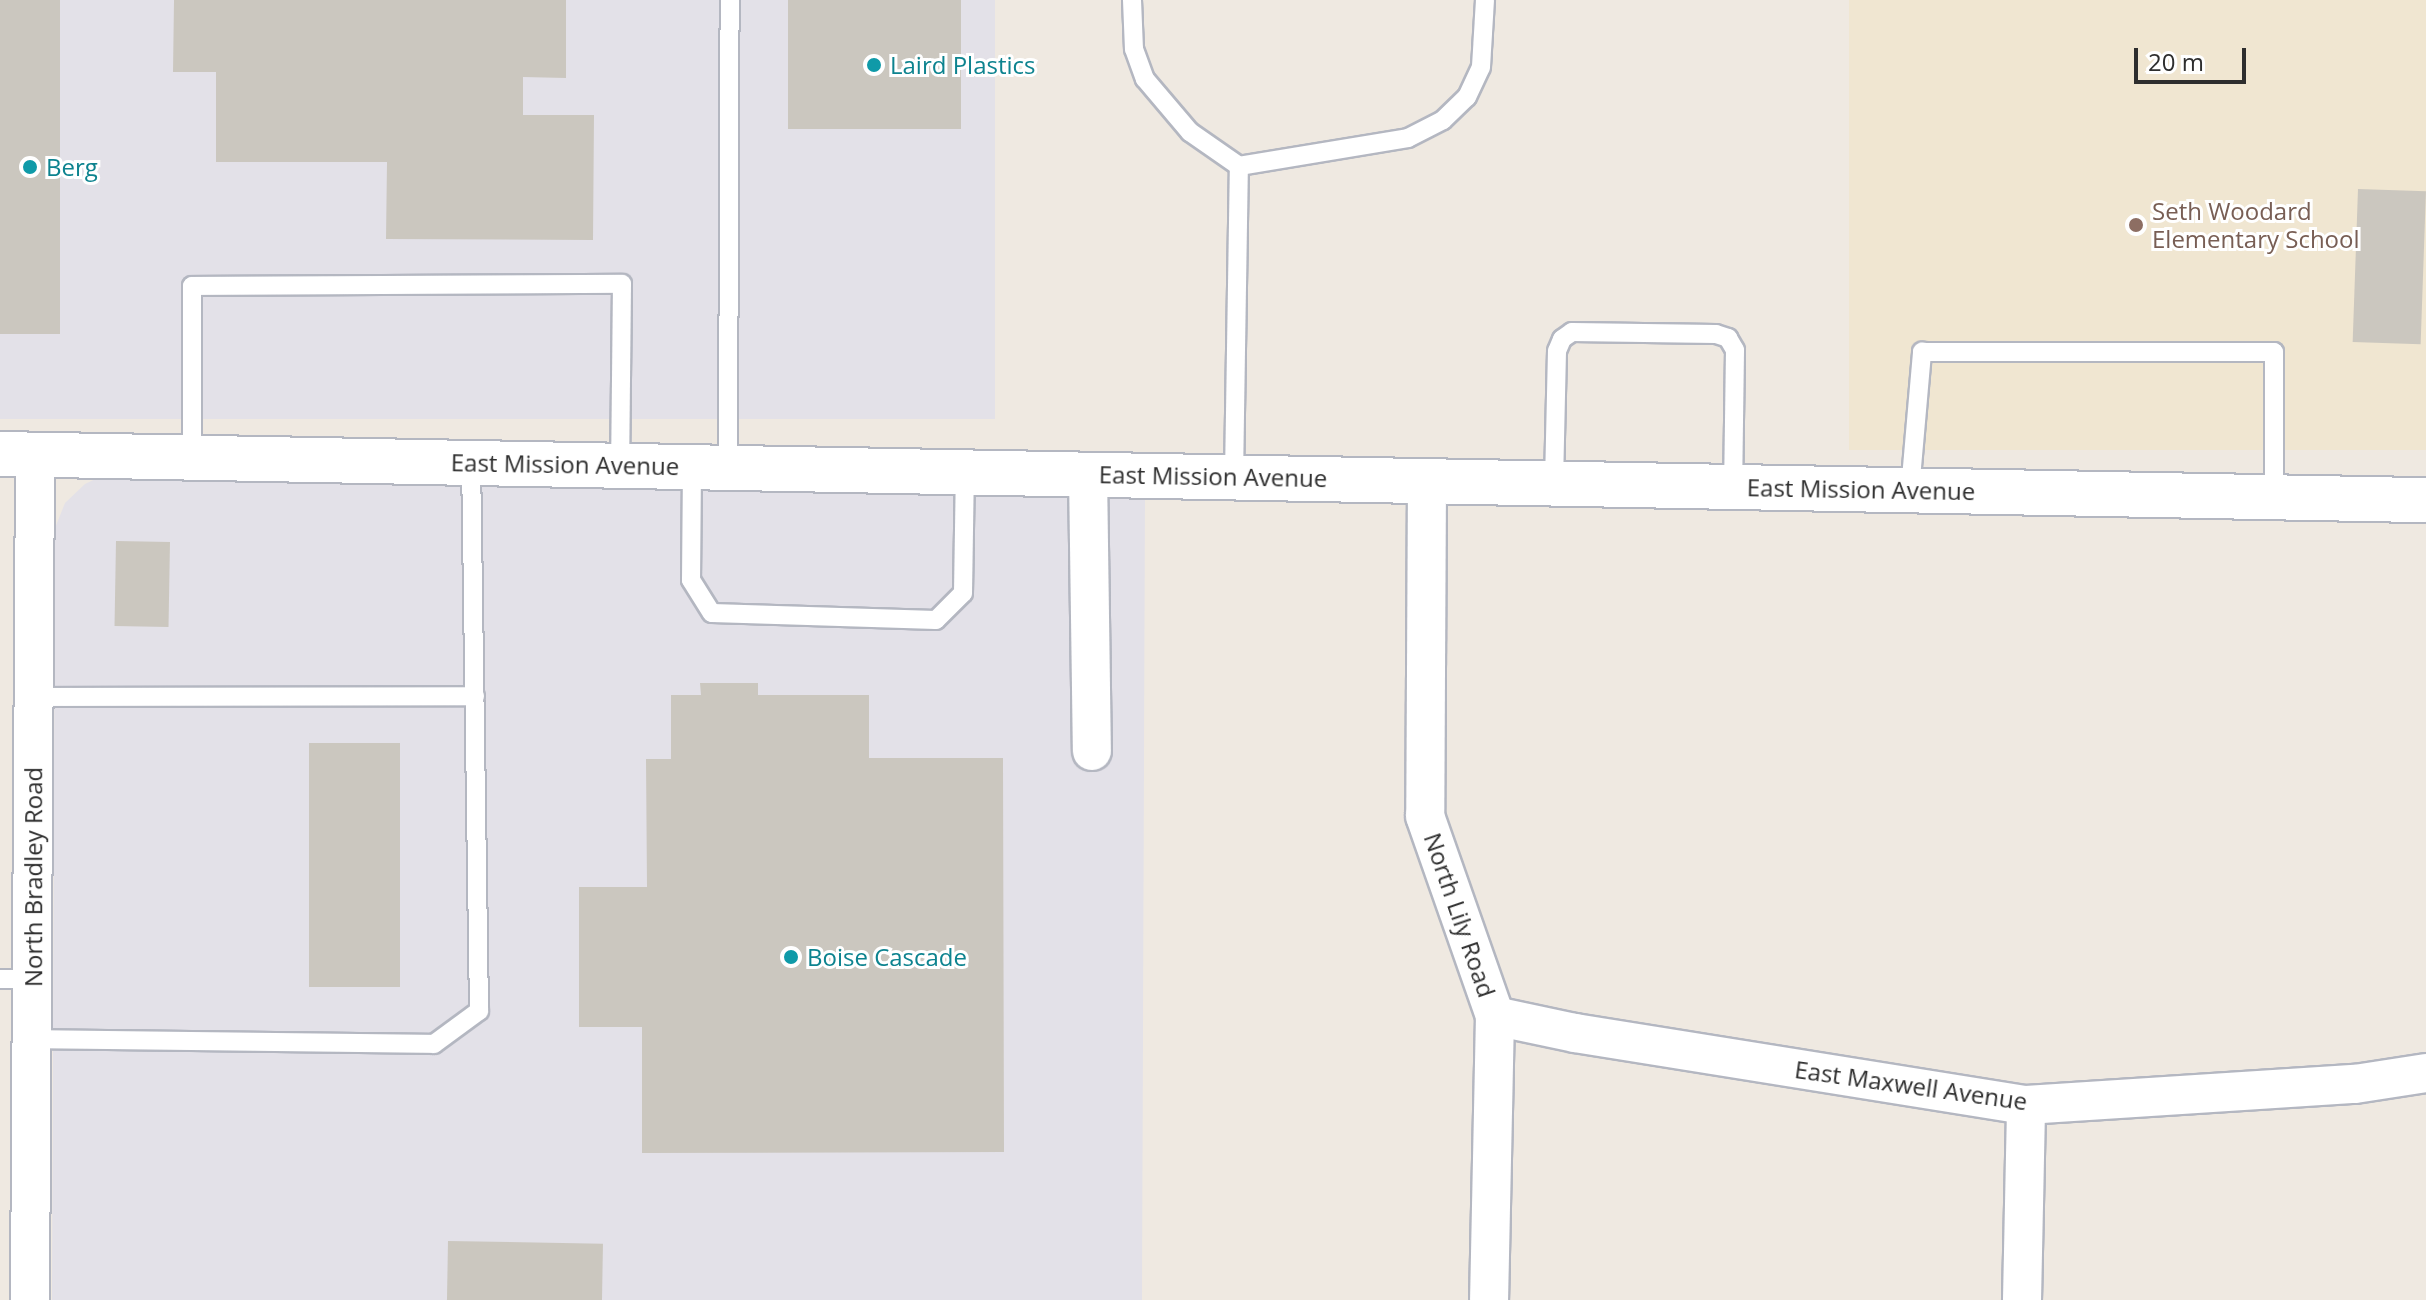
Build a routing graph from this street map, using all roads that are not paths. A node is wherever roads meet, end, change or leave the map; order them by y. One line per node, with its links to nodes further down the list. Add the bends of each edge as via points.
1 (730, 0): 9 (lane)
2 (1132, 0): 4 (lane, via 1134,49 1145,79 1190,132)
3 (1485, 0): 4 (lane, via 1481,67 1467,97 1443,120 1408,138)
4 (1239, 166): 12 (lane)
5 (17, 454): 6 (street, East Mission Avenue); 20 (street, North Bradley Road)
6 (192, 457): 7 (street, East Mission Avenue); 8 (lane, via 192,286 622,284)
7 (471, 462): 8 (street, East Mission Avenue); 19 (lane)
8 (620, 465): 9 (street, East Mission Avenue)
9 (710, 467): 10 (street, East Mission Avenue); 10 (lane, via 691,580 712,613 936,620 963,593)
10 (965, 472): 11 (street, East Mission Avenue)
11 (1088, 473): 12 (street, East Mission Avenue); 21 (street)
12 (1234, 477): 13 (street, East Mission Avenue)
13 (1427, 481): 14 (street, East Mission Avenue); 23 (street, North Lily Road, via 1425,816)
14 (1554, 483): 15 (street, East Mission Avenue); 15 (lane, via 1557,351 1562,339 1572,332 1716,334 1728,338 1735,350)
15 (1733, 487): 16 (street, East Mission Avenue)
16 (1910, 490): 17 (street, East Mission Avenue); 17 (lane, via 1922,352 2274,352)
17 (2274, 497): 18 (street, East Mission Avenue)
18 (2426, 500)
19 (475, 696): 20 (lane); 24 (lane, via 479,1011 434,1044)
20 (34, 697): 22 (street, North Bradley Road)
21 (1092, 751)
22 (16, 979): 24 (street, North Bradley Road)
23 (1495, 1016): 26 (street, East Maxwell Avenue); 28 (street, North Lily Road)
24 (32, 1039): 27 (street, North Bradley Road)
25 (2426, 1073): 26 (street, East Maxwell Avenue, via 2355,1084)
26 (2026, 1105): 29 (street)
27 (30, 1300)
28 (1489, 1300)
29 (2022, 1300)

